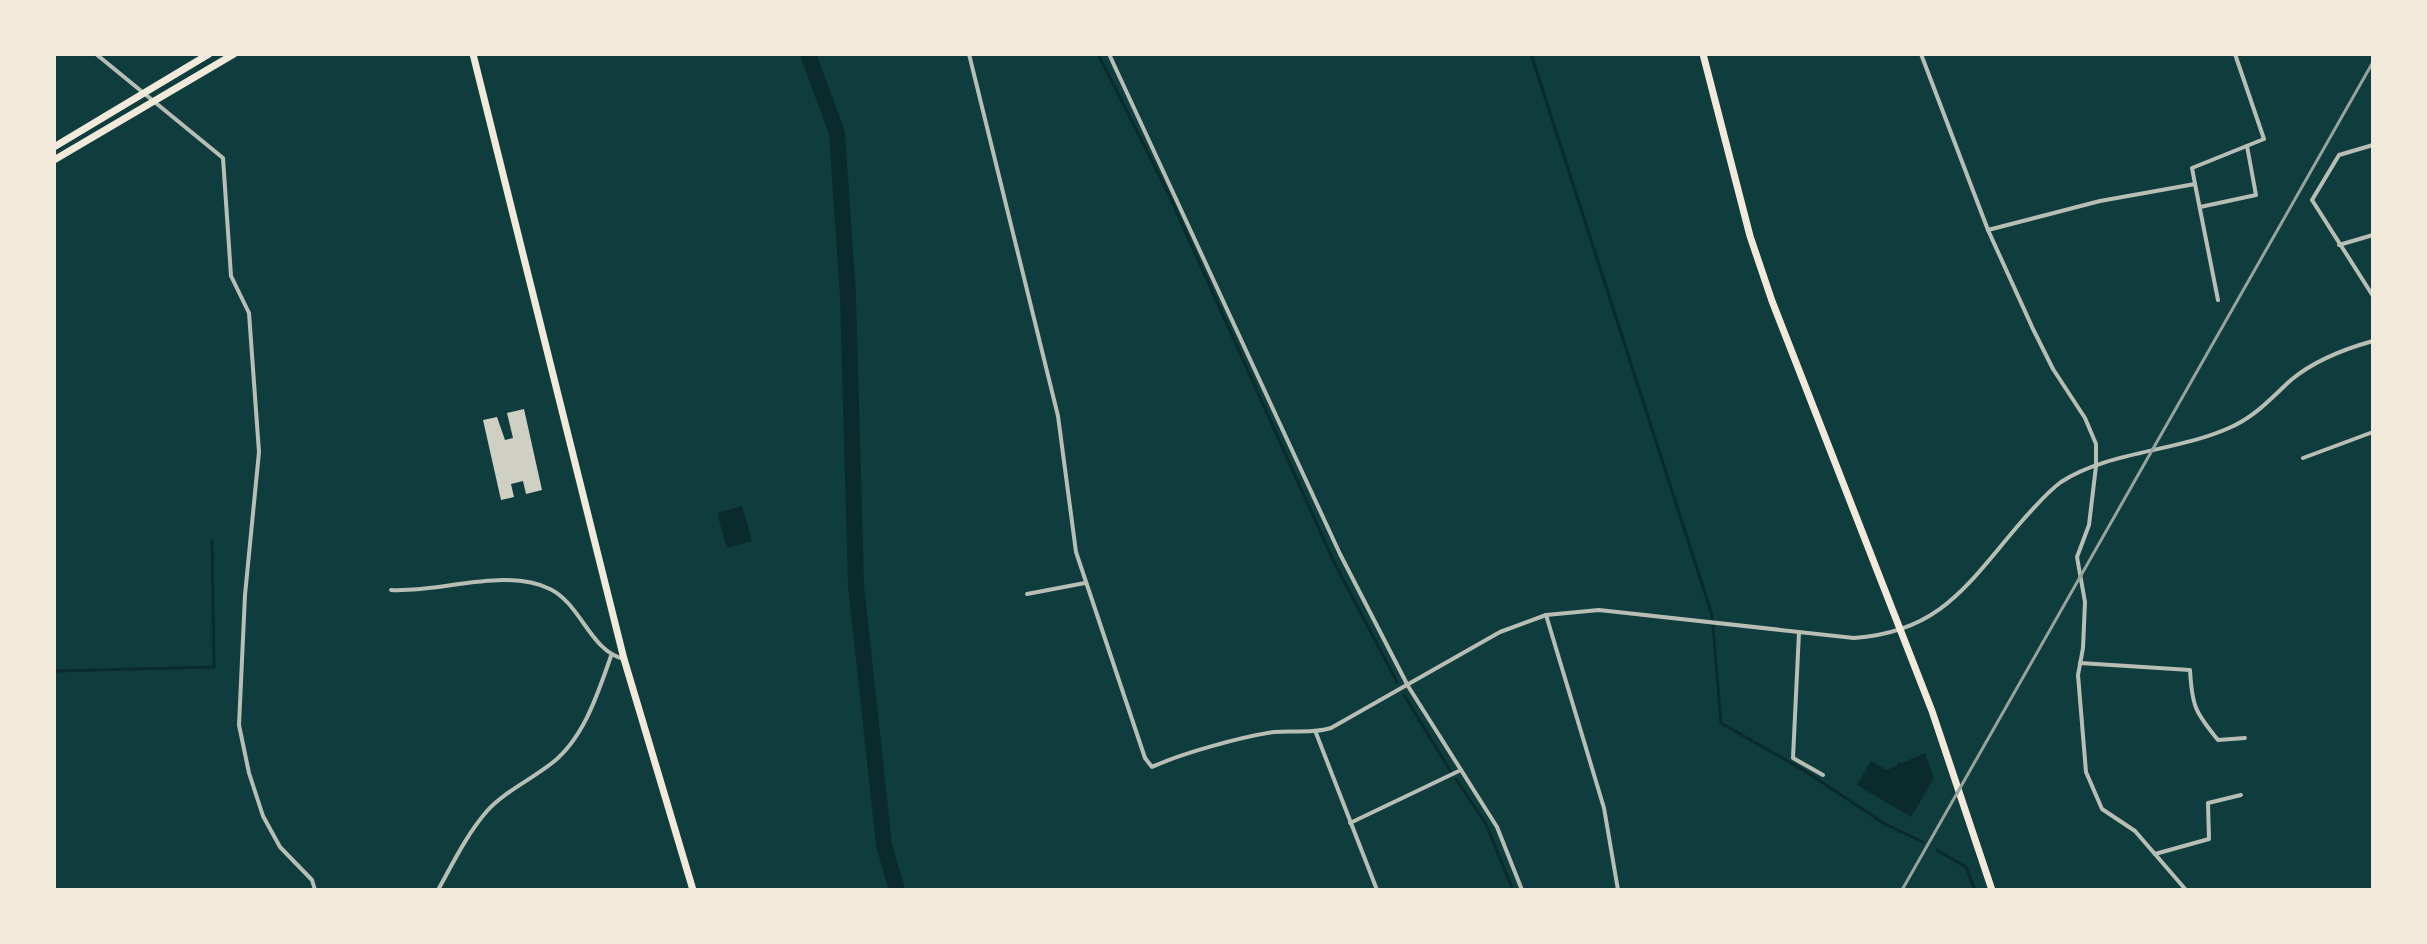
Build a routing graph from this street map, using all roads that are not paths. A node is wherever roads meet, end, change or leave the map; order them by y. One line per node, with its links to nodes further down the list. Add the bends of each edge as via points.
1 (96, 54): 10 (street)
2 (209, 54): 10 (main road)
3 (234, 54): 11 (main road)
4 (473, 54): 33 (main road)
5 (969, 54): 27 (street, via 1058,416)
6 (1109, 54): 35 (street, via 1340,554)
7 (1703, 54): 49 (main road, via 1772,301 1946,749)
8 (1921, 54): 18 (street)
9 (2235, 54): 13 (street, via 2264,139)
10 (142, 92): 11 (street); 14 (main road)
11 (154, 100): 15 (main road); 43 (street, via 223,158 231,276 249,313 259,452 239,725 263,816)
12 (2373, 145): 20 (street, via 2339,155 2312,200)
13 (2247, 146): 16 (street, via 2192,168); 17 (street, via 2256,195)
14 (54, 147)
15 (54, 160)
16 (2195, 184): 17 (street); 18 (street, via 2100,201)
17 (2200, 207): 22 (street)
18 (1988, 230): 26 (street, via 2053,369 2094,436)
19 (2373, 235): 20 (street)
20 (2339, 245): 21 (street)
21 (2373, 296)
22 (2218, 300)
23 (2373, 341): 26 (street, via 2314,364 2264,407 2227,429)
24 (2373, 432): 25 (street)
25 (2303, 458)
26 (2096, 466): 31 (street, via 2062,481 1955,597 1920,623 1868,637); 34 (street, via 2089,525 2077,557 2085,602)
27 (1085, 583): 29 (street); 36 (street, via 1152,767 1273,733)
28 (391, 590): 32 (street, via 526,581 552,589)
29 (1027, 594)
30 (1546, 615): 31 (street, via 1599,610); 35 (street, via 1500,632); 48 (street, via 1604,808)
31 (1799, 632): 39 (street, via 1793,758)
32 (611, 656): 33 (street); 44 (street, via 571,746 489,809)
33 (624, 659): 45 (main road)
34 (2080, 663): 37 (street, via 2190,670 2196,714 2218,740); 42 (street, via 2086,772 2102,809 2135,831)
35 (1408, 686): 36 (street); 38 (street)
36 (1316, 733): 41 (street)
37 (2245, 738)
38 (1461, 770): 41 (street); 47 (street, via 1497,827)
39 (1823, 775)
40 (2241, 795): 42 (street, via 2208,803 2209,839)
41 (1350, 823): 46 (street)
42 (2155, 854): 50 (street)
43 (315, 890)
44 (438, 890)
45 (693, 890)
46 (1377, 890)
47 (1522, 890)
48 (1618, 890)
49 (1992, 890)
50 (2186, 890)

